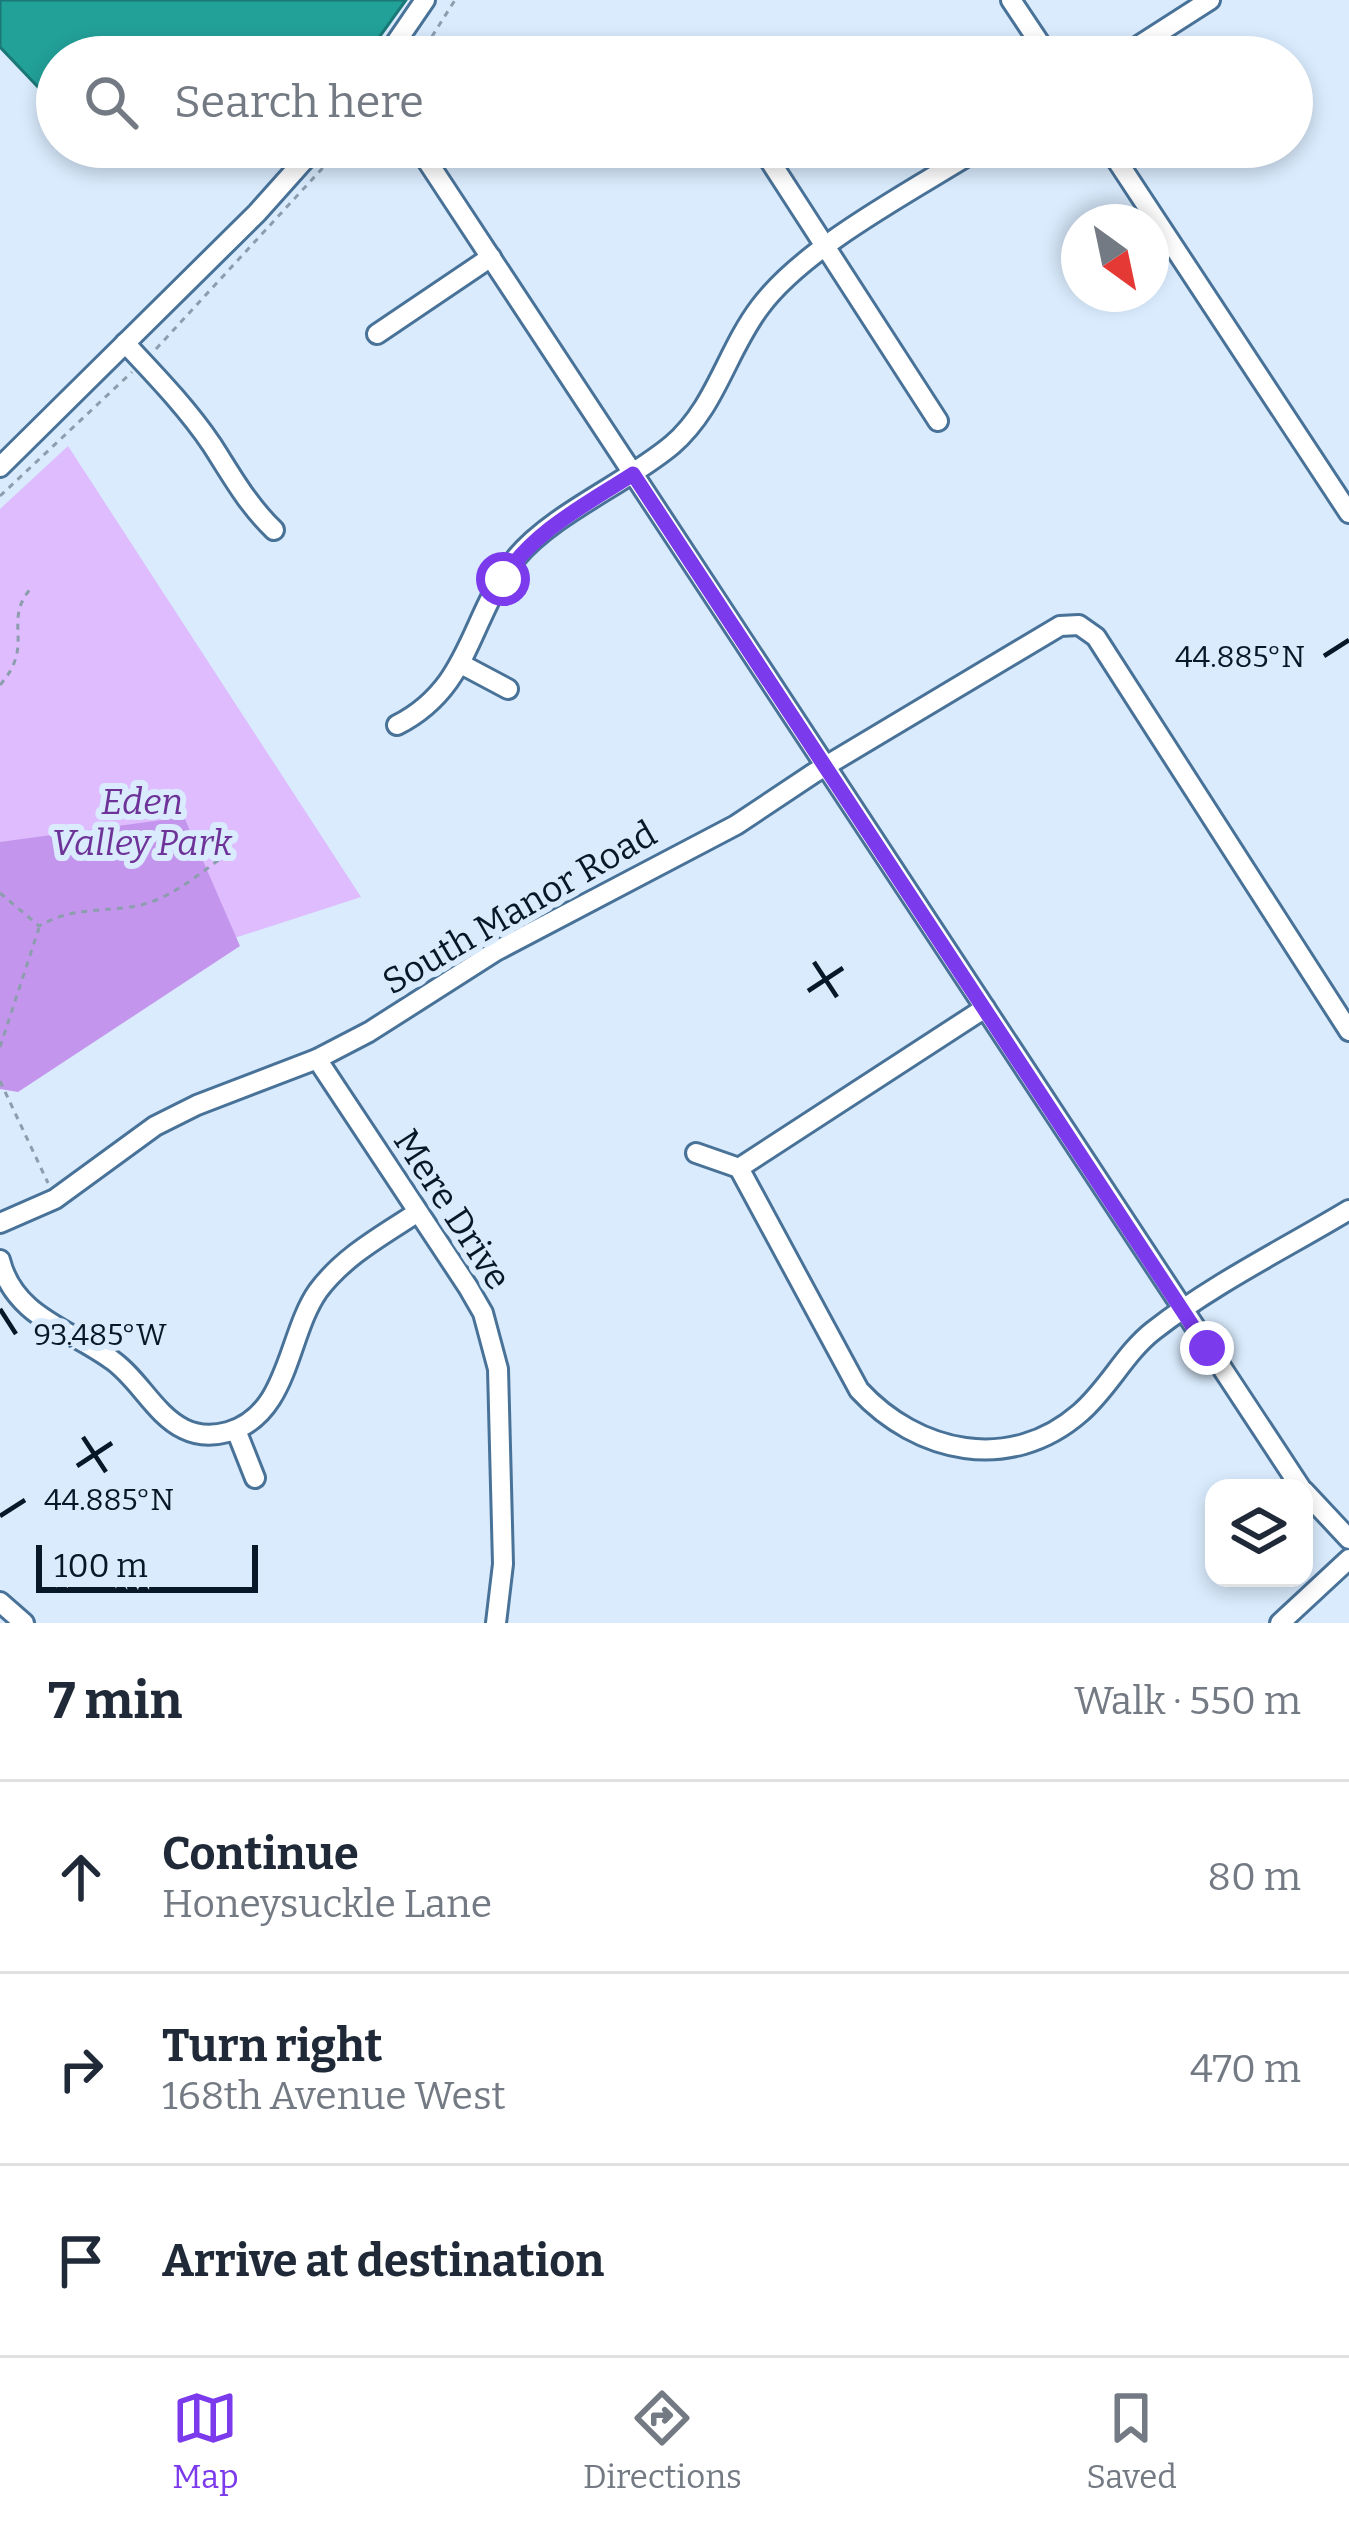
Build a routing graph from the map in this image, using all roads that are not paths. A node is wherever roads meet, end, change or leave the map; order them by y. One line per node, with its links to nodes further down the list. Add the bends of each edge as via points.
1 (425, 0): 4 (street)
2 (1011, 0): 5 (street)
3 (1210, 0): 6 (street)
4 (400, 36)
5 (1034, 36)
6 (1154, 36)
7 (297, 168): 15 (street)
8 (432, 168): 13 (street)
9 (775, 168): 12 (street)
10 (950, 168): 12 (street)
11 (1122, 168): 19 (street)
12 (826, 248): 16 (street); 18 (street, via 761,305 696,420)
13 (491, 257): 14 (street); 18 (street)
14 (377, 334)
15 (125, 343): 17 (street); 20 (street)
16 (938, 421)
17 (0, 466)
18 (633, 474): 21 (street, via 516,558); 24 (street)
19 (1349, 513)
20 (274, 530)
21 (461, 664): 22 (street); 23 (street, via 434,701)
22 (508, 689)
23 (397, 725)
24 (826, 766): 25 (street); 26 (street, South Manor Road, via 1060,626 1079,625 1096,637); 27 (street, South Manor Road, via 736,825 496,951)
25 (985, 1008): 29 (street); 34 (street)
26 (1349, 1031)
27 (316, 1059): 31 (street, Mere Drive); 32 (street, South Manor Road, via 155,1126 55,1199)
28 (696, 1153): 29 (street)
29 (740, 1168): 34 (street, via 859,1390 879,1413 934,1442 994,1450 1052,1432)
30 (1349, 1210): 34 (street)
31 (418, 1212): 35 (street, via 357,1252 318,1292 279,1384); 43 (street, Mere Drive, via 483,1313 498,1369 503,1564)
32 (0, 1223)
33 (0, 1260): 35 (street, via 34,1315 118,1363 180,1428 213,1436)
34 (1182, 1311): 37 (street)
35 (236, 1430): 36 (street)
36 (256, 1478)
37 (1296, 1479)
38 (1313, 1500): 39 (street)
39 (1349, 1539)
40 (1349, 1559): 44 (street)
41 (0, 1602): 42 (street)
42 (24, 1623)
43 (496, 1623)
44 (1280, 1623)

